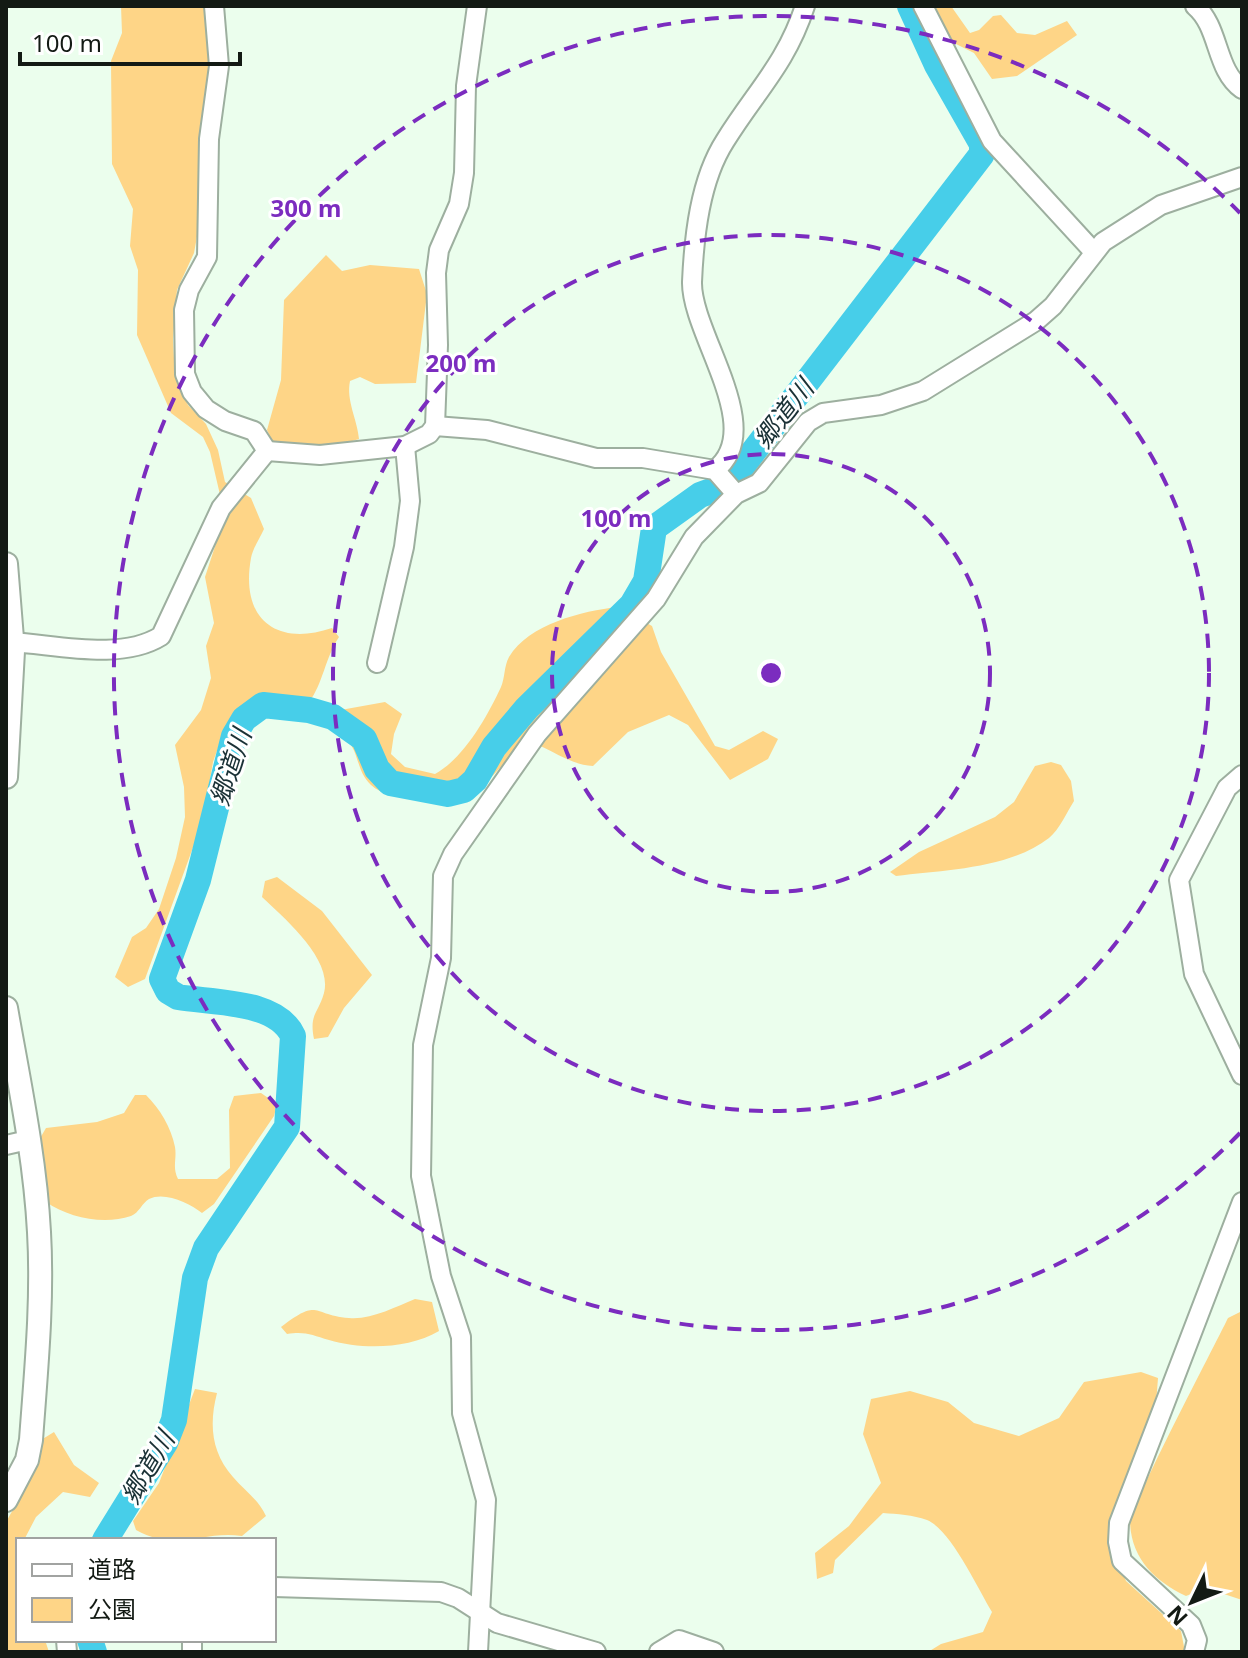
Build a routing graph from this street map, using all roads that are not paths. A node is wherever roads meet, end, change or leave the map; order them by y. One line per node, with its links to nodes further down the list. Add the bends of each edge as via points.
1 (214, 6): 11 (street, via 219,66 209,139 207,257 184,310 185,374 206,409 254,431)
2 (477, 6): 9 (street, via 466,86 464,173 436,273)
3 (805, 6): 12 (street, via 779,67 715,160 696,230 693,304 732,406)
4 (923, 6): 8 (street, via 992,141)
5 (1195, 6): 6 (street, via 1209,25 1228,74)
6 (1242, 89)
7 (1242, 177): 8 (street, via 1161,205)
8 (1093, 251): 12 (street, via 1036,321 923,391 881,405 823,413 796,433 759,483)
9 (435, 426): 10 (street); 12 (street, via 487,430 596,458 643,458)
10 (405, 446): 11 (street, via 320,455); 15 (street, via 410,501)
11 (267, 451): 14 (street, via 221,508 161,636 146,645)
12 (725, 482): 25 (street, via 656,599 537,734 476,817 443,876 441,958 423,1045 421,1176 441,1276 461,1337 462,1413 486,1500)
13 (6, 564): 14 (street)
14 (10, 648): 17 (street)
15 (377, 663)
16 (1242, 775): 19 (street, via 1227,788 1179,880 1194,974)
17 (6, 777)
18 (6, 1008): 20 (street)
19 (1242, 1075)
20 (28, 1140): 21 (street); 23 (street, via 39,1231 36,1369 27,1460)
21 (6, 1145)
22 (1242, 1202): 30 (street, via 1119,1523 1122,1561 1191,1625 1197,1640)
23 (6, 1500)
24 (276, 1587): 25 (street, via 441,1592)
25 (479, 1613): 26 (street); 27 (street, via 535,1636)
26 (478, 1652)
27 (596, 1652)
28 (659, 1652): 29 (street, via 679,1640)
29 (714, 1652)
30 (1194, 1652)

